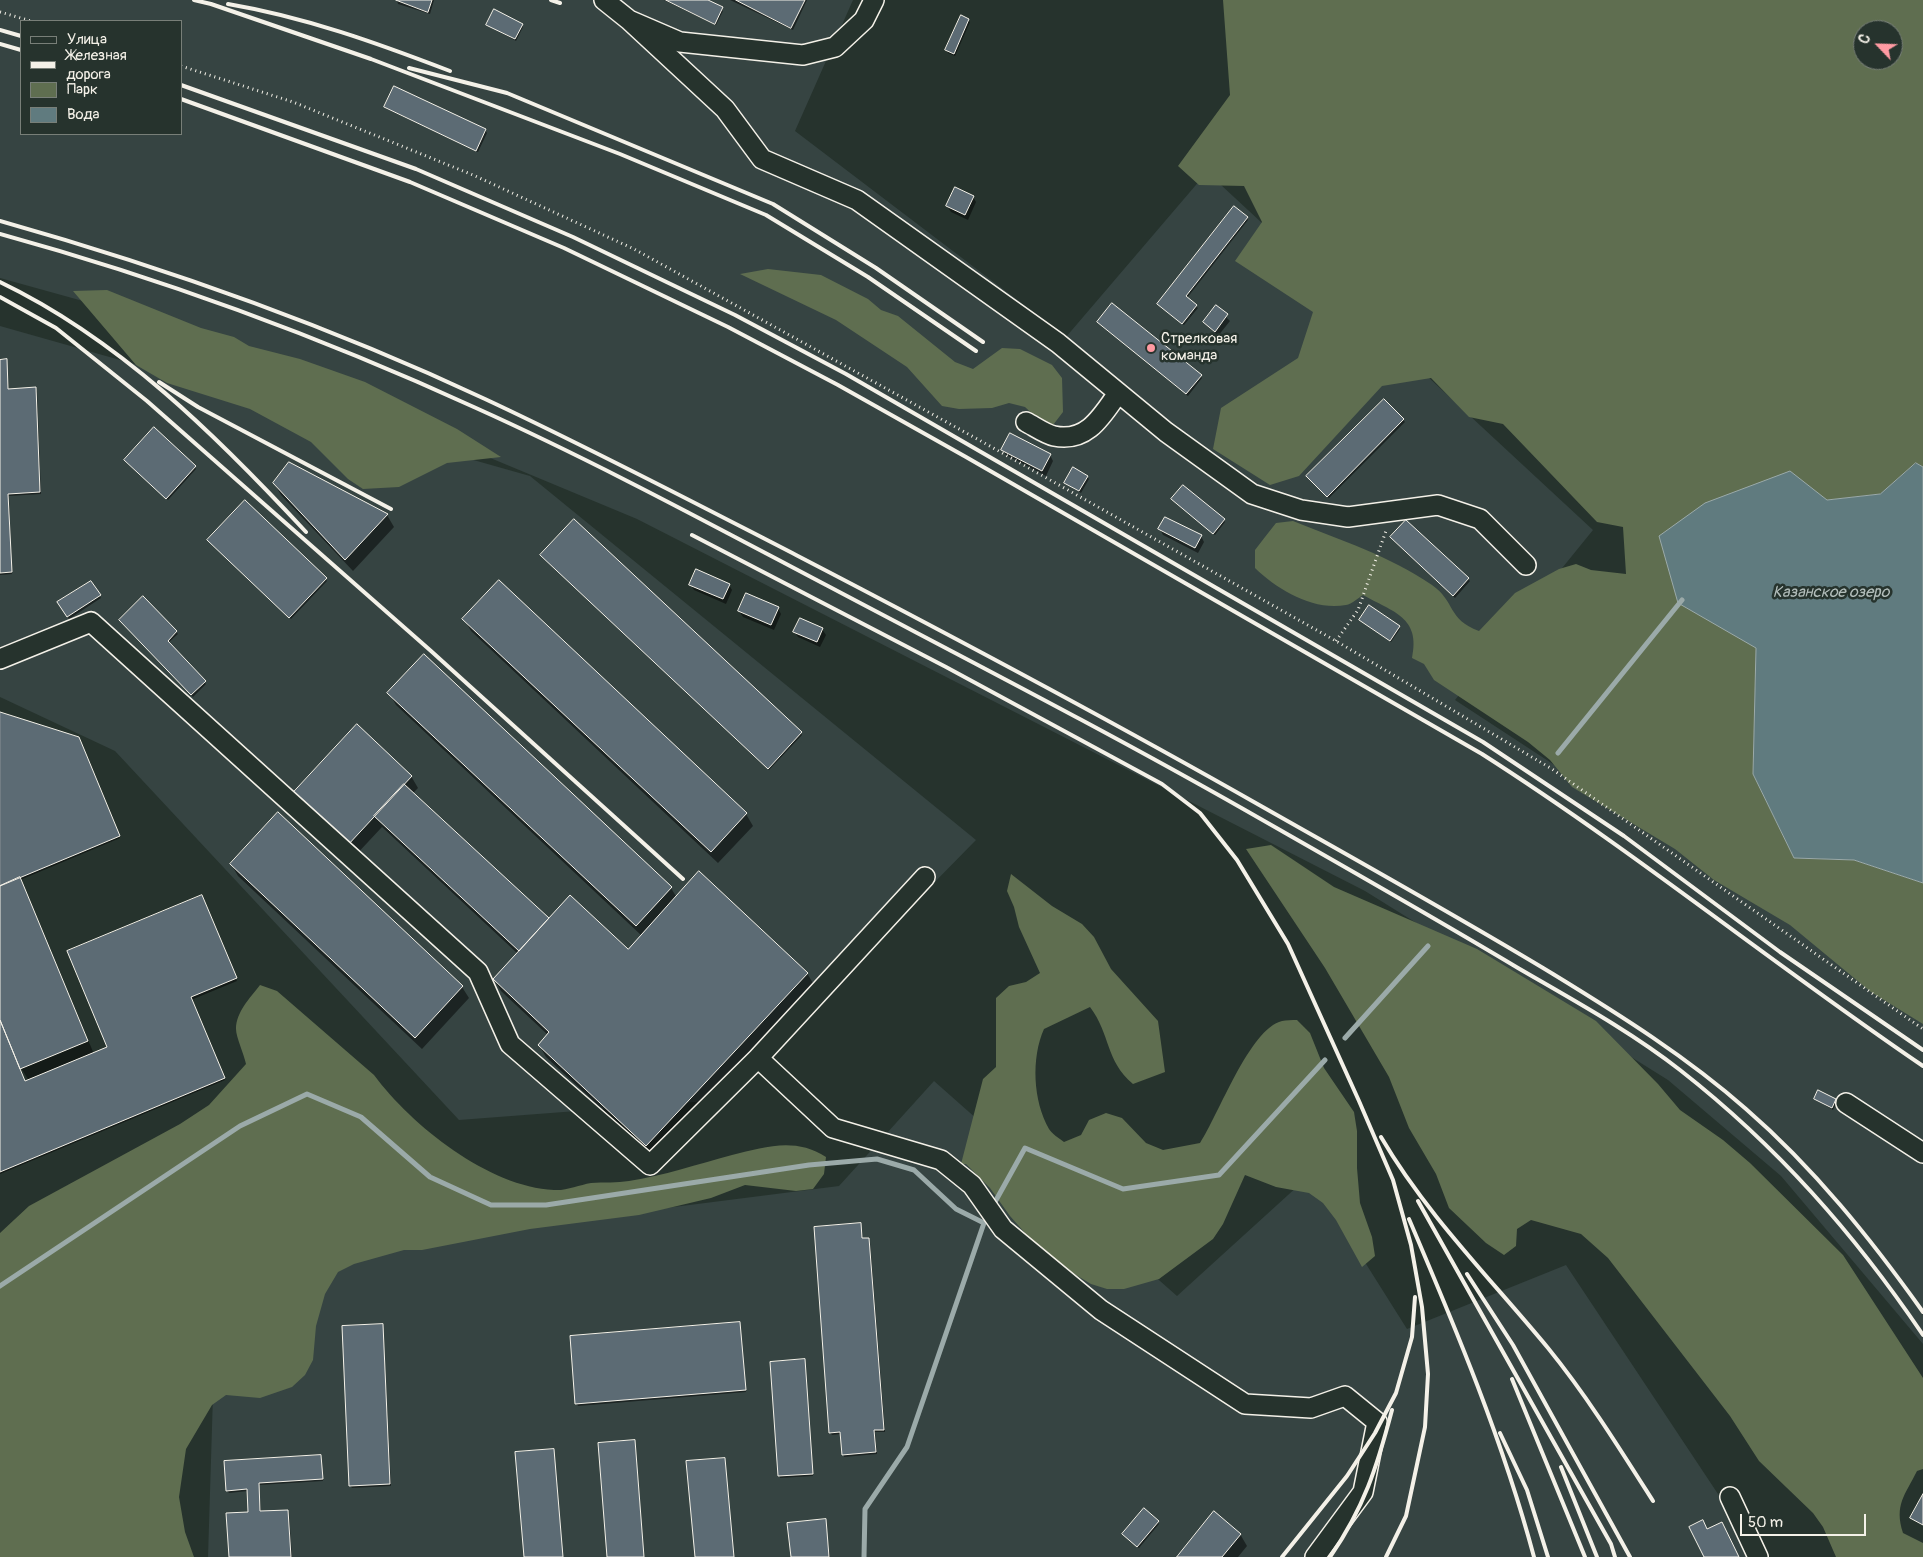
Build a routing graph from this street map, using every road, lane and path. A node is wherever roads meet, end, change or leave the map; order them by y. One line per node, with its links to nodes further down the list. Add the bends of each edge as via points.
1 (604, 0): 5 (street)
2 (874, 0): 5 (street, via 864,20 836,47 803,55 680,42)
3 (0, 12): 4 (path)
4 (28, 20)
5 (629, 20): 7 (street, via 725,109 762,159 857,200 1058,343)
6 (182, 66): 11 (path, via 293,102 473,175 634,249)
7 (1118, 393): 8 (street, via 1096,423 1080,435 1054,436); 9 (street, via 1252,494 1301,510 1348,517)
8 (1026, 422)
9 (1393, 511): 10 (street, via 1438,505 1480,519); 11 (path, via 1358,610)
10 (1526, 565)
11 (1336, 641): 14 (path, via 1552,769)
12 (0, 658): 15 (street, via 90,622 478,972 510,1044 650,1165)
13 (925, 877): 15 (street)
14 (1923, 1029)
15 (758, 1058): 19 (street, via 833,1128 942,1160 972,1185 1003,1229 1101,1310 1245,1404 1310,1408 1345,1396 1377,1422 1363,1492)
16 (1846, 1102): 17 (street)
17 (1923, 1153)
18 (1730, 1498): 20 (street)
19 (1316, 1557)
20 (1758, 1557)

